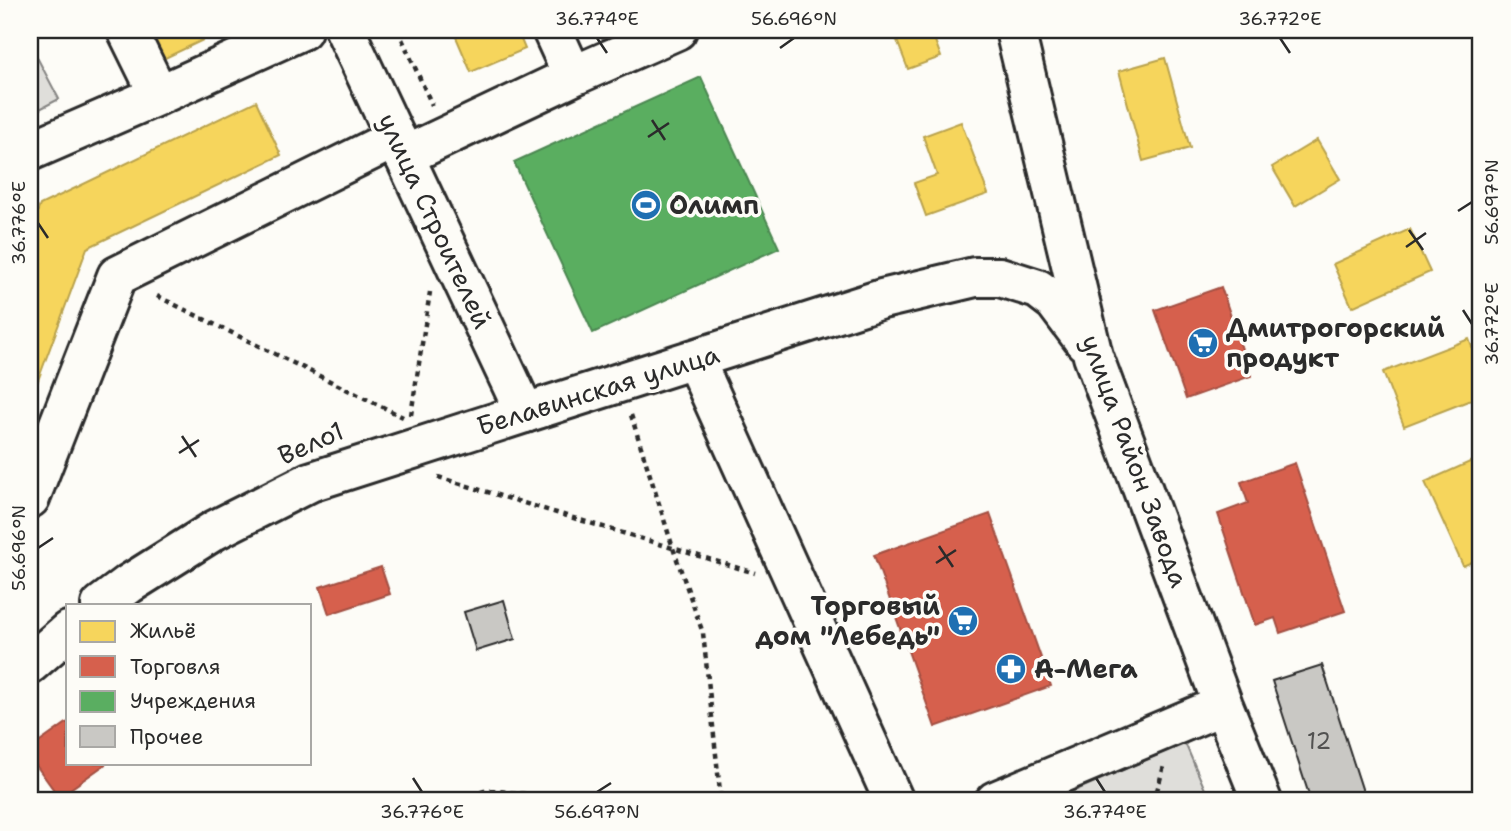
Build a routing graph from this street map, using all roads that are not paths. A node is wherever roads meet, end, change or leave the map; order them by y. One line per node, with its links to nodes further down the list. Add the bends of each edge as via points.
1 (127, 30): 8 (street)
2 (302, 30): 8 (street)
3 (345, 30): 9 (street, улица Строителей)
4 (552, 30): 7 (street)
5 (677, 30): 7 (street)
6 (1015, 30): 11 (street, улица Район Завода)
7 (573, 76): 9 (street, via 446,136)
8 (159, 96): 10 (street)
9 (400, 147): 13 (street, улица Строителей); 14 (street, via 117,276)
10 (30, 151)
11 (1093, 356): 12 (street, Белавинская улица, via 1069,318 1038,289 1000,277 975,277 882,299); 18 (street, улица Район Завода)
12 (695, 360): 13 (street, Белавинская улица); 19 (street)
13 (525, 413): 15 (street, Белавинская улица, via 310,482 215,530)
14 (30, 498)
15 (102, 604)
16 (66, 633): 17 (street)
17 (30, 664)
18 (1223, 705): 20 (street); 21 (street, улица Район Завода)
19 (894, 801)
20 (995, 801)
21 (1262, 801)

